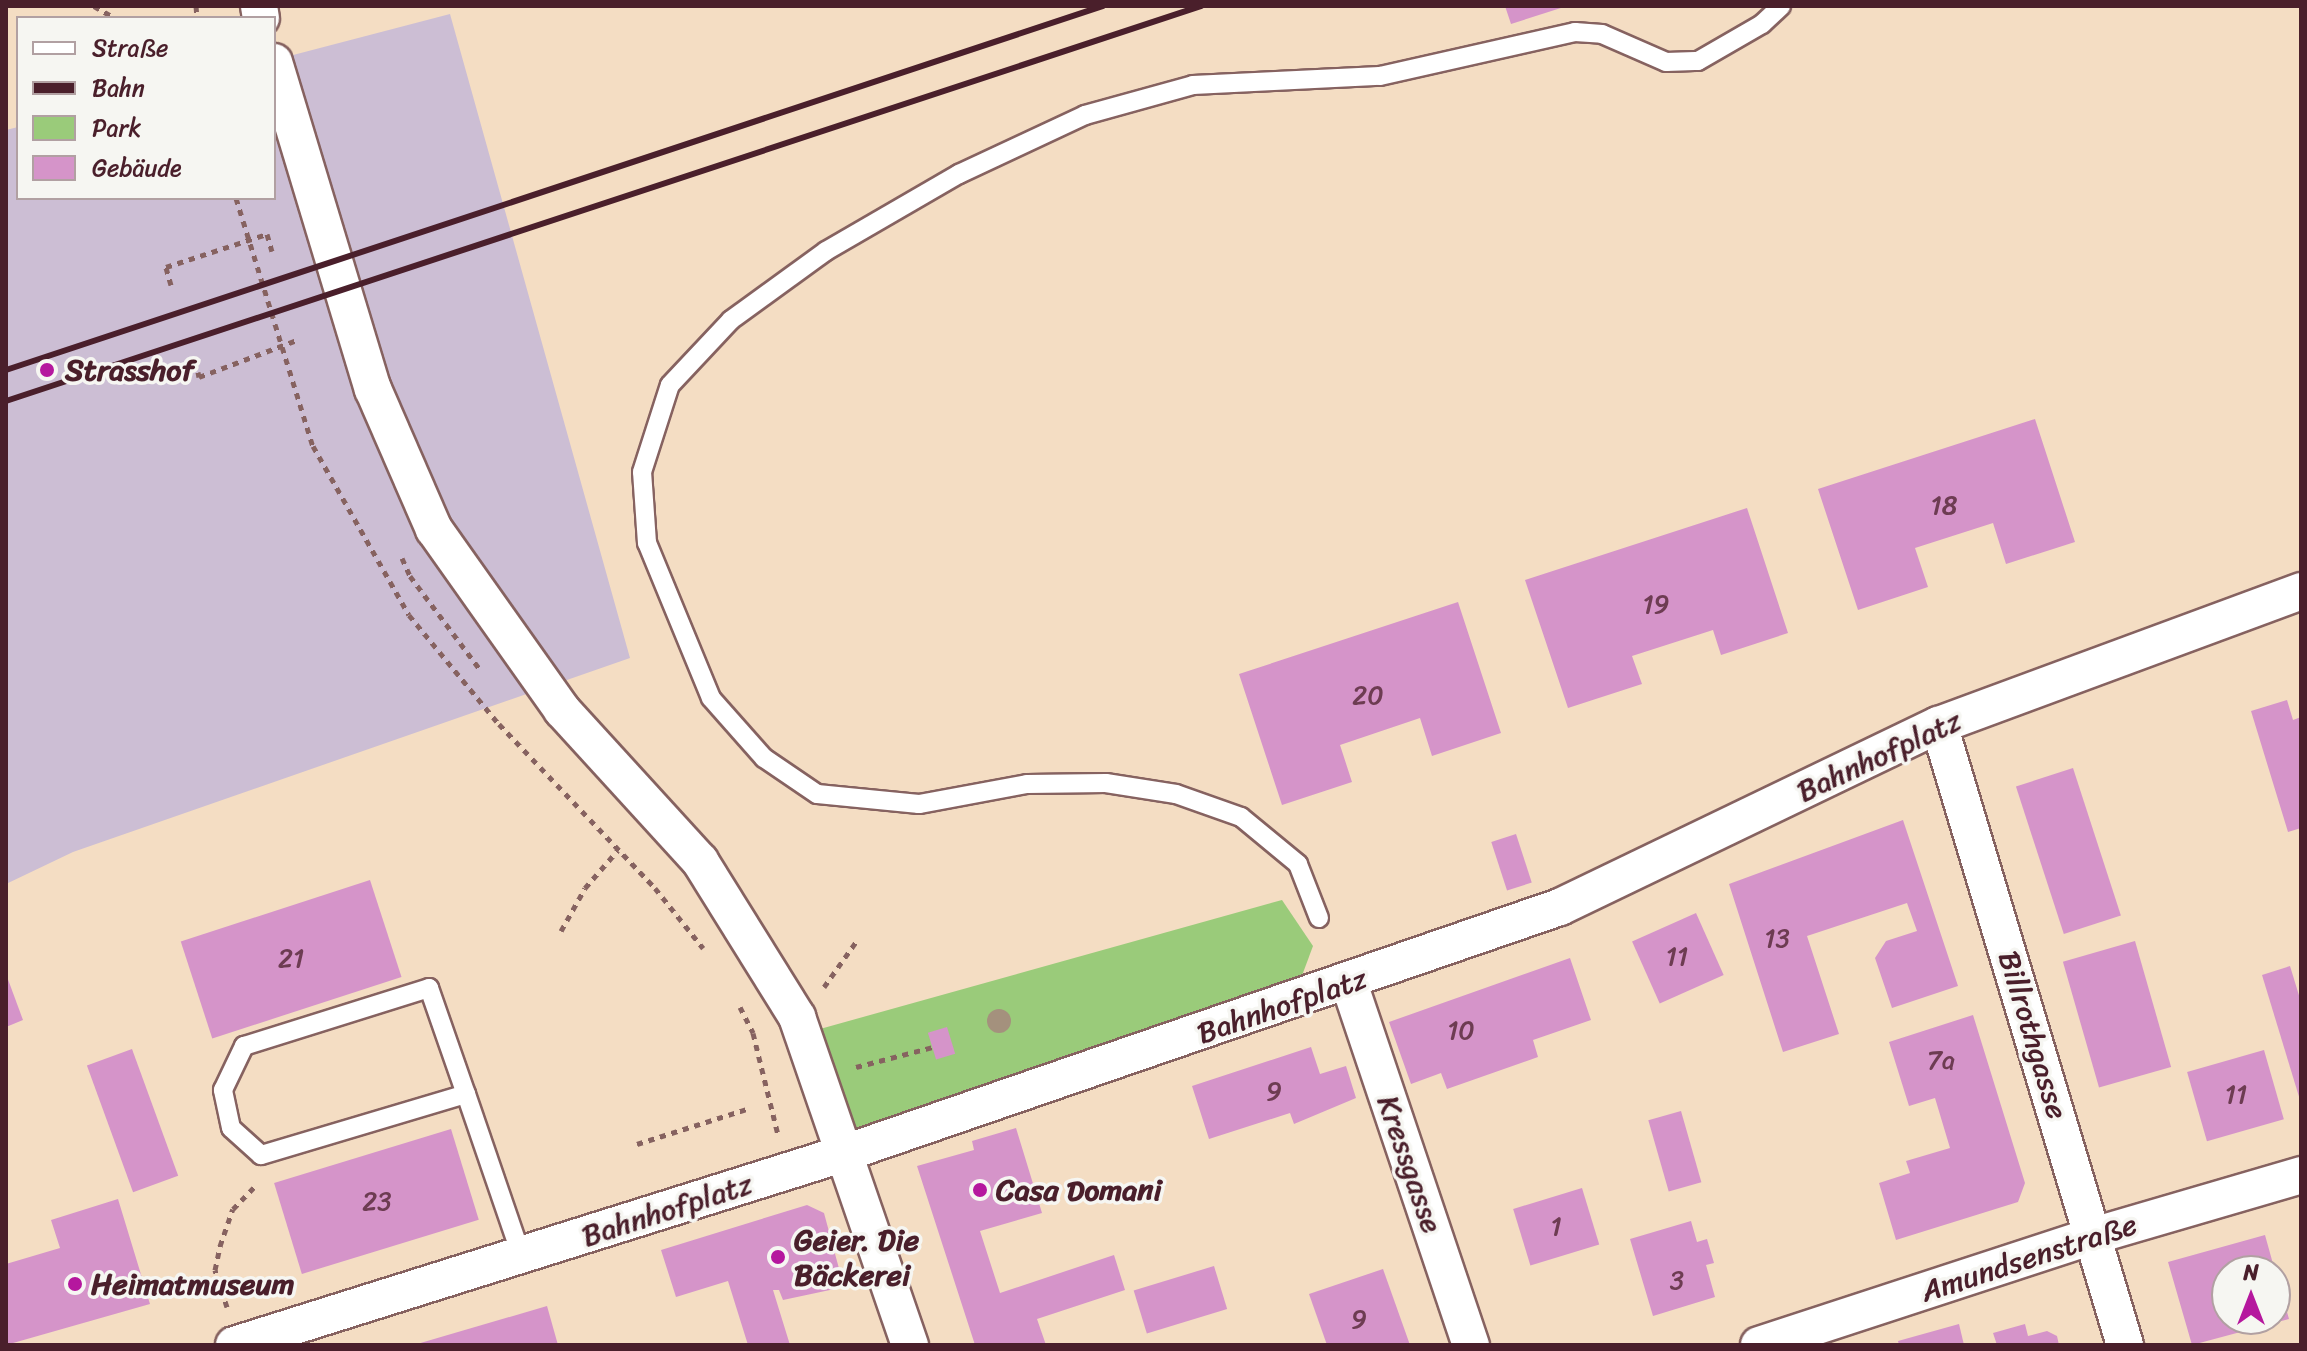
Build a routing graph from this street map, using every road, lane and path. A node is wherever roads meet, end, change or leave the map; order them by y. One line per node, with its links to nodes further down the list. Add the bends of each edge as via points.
1 (94, 6): 3 (path)
2 (1781, 6): 12 (lane, via 1762,24 1698,61 1666,62 1602,34 1575,32 1380,76 1193,85 1085,115 959,174 826,251 731,320 670,385 642,472 647,543 711,698 764,758 817,794 919,804 1027,784 1106,783 1176,794 1241,817 1298,864)
3 (112, 16)
4 (276, 69): 16 (street, via 373,389 434,529 562,710 700,861)
5 (272, 251): 6 (path, via 267,234 166,267)
6 (171, 285)
7 (297, 340): 8 (path, via 199,377)
8 (198, 372)
9 (2301, 591): 10 (street, Bahnhofplatz)
10 (1939, 725): 15 (street, Bahnhofplatz, via 1560,907); 25 (street, Billrothgasse)
11 (618, 850): 13 (path, via 585,888)
12 (1319, 918)
13 (561, 931)
14 (858, 939): 16 (path)
15 (1349, 983): 22 (street, Bahnhofplatz); 30 (street, Kressgasse)
16 (797, 1017): 22 (street)
17 (933, 1047): 18 (path)
18 (854, 1067)
19 (466, 1094): 23 (lane); 23 (lane, via 429,988 244,1046 223,1090 231,1128); 26 (lane)
20 (750, 1108): 21 (path)
21 (637, 1144)
22 (845, 1153): 26 (street, Bahnhofplatz); 29 (street)
23 (261, 1155): 28 (path, via 257,1186 233,1209 215,1270)
24 (2301, 1175): 25 (street, Amundsenstraße)
25 (2093, 1236): 31 (street, Amundsenstraße); 32 (street, Billrothgasse)
26 (522, 1258): 27 (street, Bahnhofplatz)
27 (318, 1333): 28 (street, Bahnhofplatz)
28 (237, 1344)
29 (910, 1345)
30 (1471, 1345)
31 (1759, 1345)
32 (2125, 1345)

